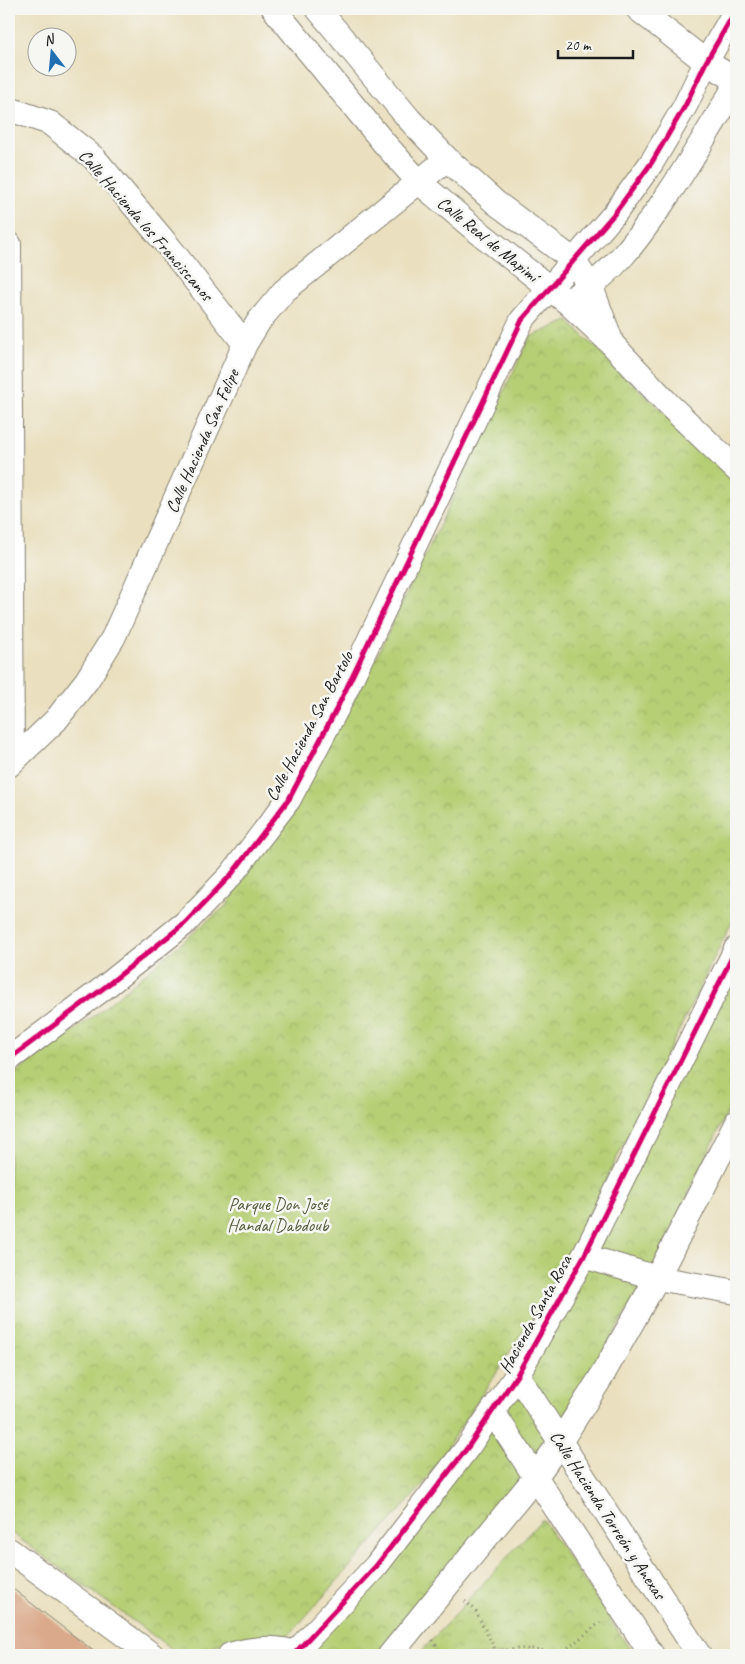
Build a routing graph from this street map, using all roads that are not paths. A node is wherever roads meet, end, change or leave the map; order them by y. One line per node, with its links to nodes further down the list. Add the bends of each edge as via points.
1 (274, 9): 10 (street, Calle Real de Mapimí)
2 (318, 9): 9 (street, Calle Real de Mapimí, via 409,119)
3 (638, 9): 5 (street)
4 (734, 12): 5 (street)
5 (706, 62): 6 (street); 12 (street, via 652,162 615,213)
6 (736, 80)
7 (736, 84): 13 (street, via 689,165 639,237 622,259)
8 (9, 109): 15 (street, Calle Hacienda los Franciscanos, via 50,123 94,158)
9 (447, 159): 10 (street, Calle Hacienda San Felipe); 12 (street, Calle Real de Mapimí, via 496,203)
10 (419, 182): 14 (street, Calle Real de Mapimí); 15 (street, Calle Hacienda San Felipe, via 284,291)
11 (9, 244): 18 (street)
12 (573, 260): 13 (street, Calle Real de Mapimí); 14 (street)
13 (590, 287): 14 (street); 16 (street, Calle Real de Mapimí)
14 (558, 295): 16 (street, Calle Real de Mapimí); 20 (street, Calle Hacienda San Bartolo, via 522,320 338,706 289,799 231,875 184,923 106,987)
15 (245, 344): 18 (street, Calle Hacienda San Felipe, via 113,638 87,680 56,720)
16 (612, 344): 17 (street)
17 (736, 469)
18 (11, 764)
19 (736, 949): 22 (street, Hacienda Santa Rosa)
20 (9, 1059)
21 (736, 1122): 23 (street)
22 (584, 1256): 23 (street); 25 (street, Hacienda Santa Rosa)
23 (657, 1278): 24 (street); 27 (street)
24 (736, 1292)
25 (518, 1375): 26 (street, Hacienda Santa Rosa); 27 (street, Calle Hacienda Torreón y Anexas)
26 (493, 1412): 28 (street); 30 (street, Hacienda Santa Rosa, via 376,1566)
27 (560, 1442): 28 (street); 35 (street, Calle Hacienda Torreón y Anexas)
28 (535, 1478): 33 (street); 34 (street)
29 (9, 1550): 31 (street)
30 (297, 1654): 32 (street, via 273,1648 250,1649)
31 (152, 1655)
32 (230, 1655)
33 (390, 1655)
34 (652, 1655)
35 (699, 1655)

